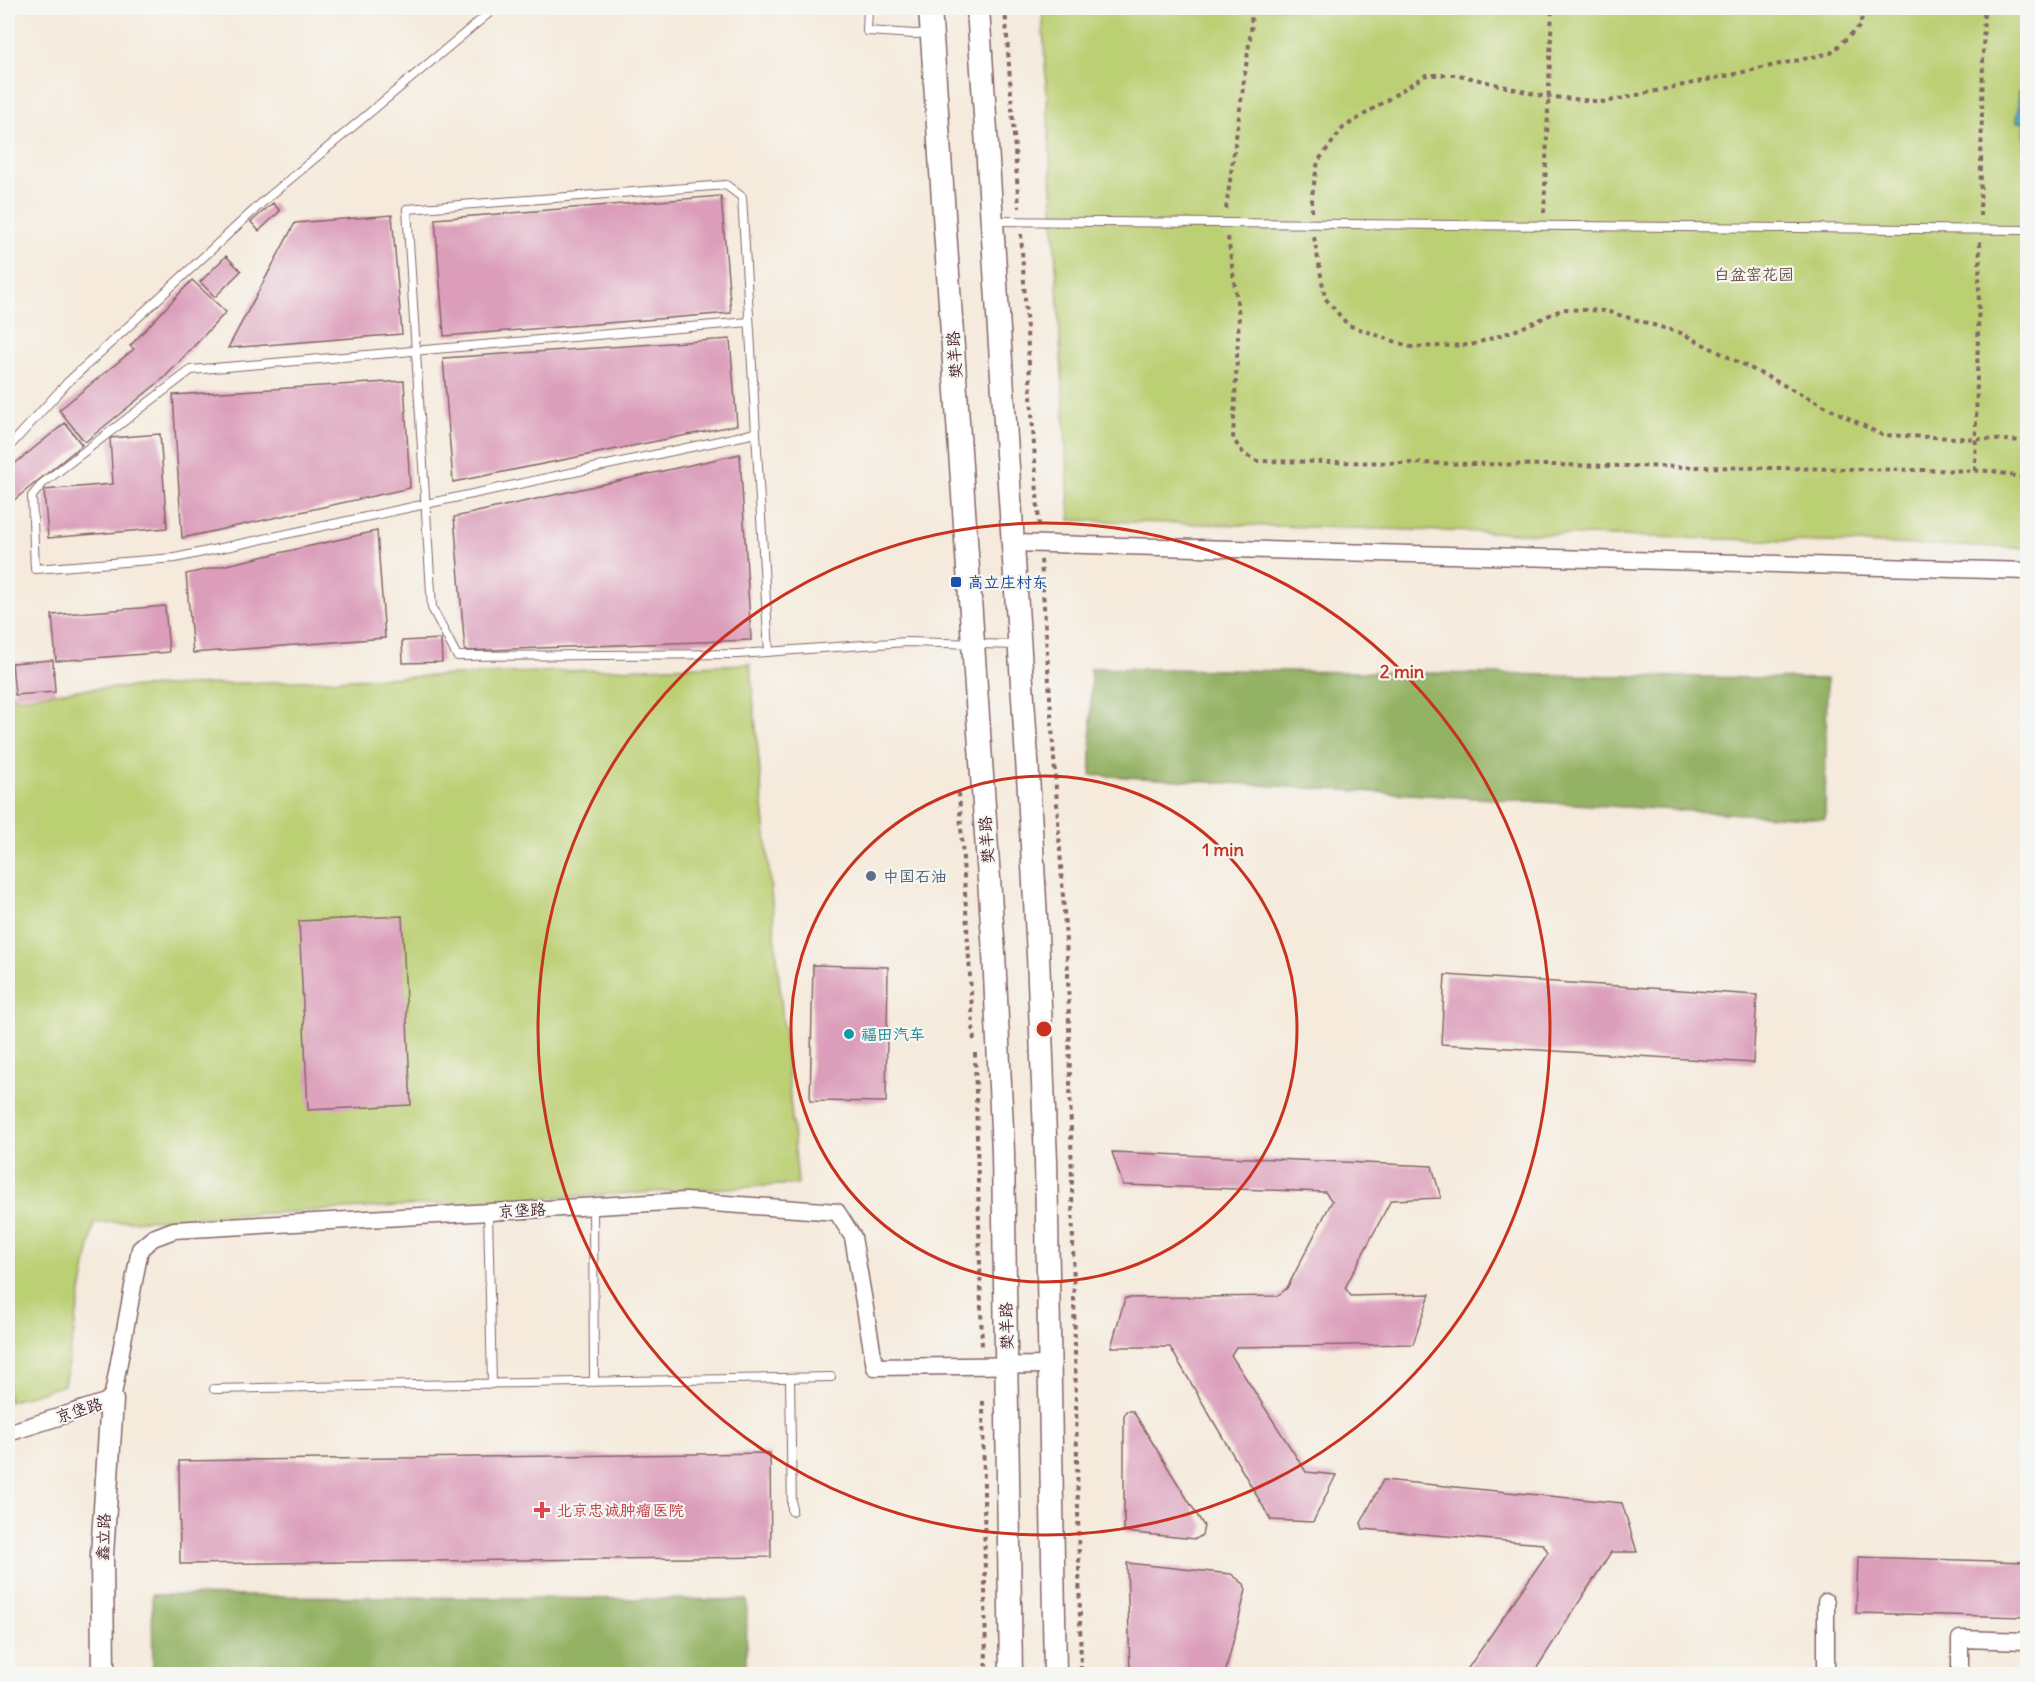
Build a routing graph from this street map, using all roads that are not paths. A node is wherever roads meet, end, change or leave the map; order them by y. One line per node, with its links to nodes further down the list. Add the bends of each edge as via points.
1 (495, 8): 11 (lane, via 266,200 67,383)
2 (868, 8): 5 (lane, via 867,31)
3 (930, 8): 5 (main road, 樊羊路)
4 (978, 8): 6 (main road)
5 (932, 33): 15 (main road, 樊羊路)
6 (992, 221): 7 (lane); 13 (main road)
7 (2028, 230)
8 (749, 322): 9 (lane); 9 (lane, via 742,197 726,185 407,209); 10 (lane)
9 (416, 350): 12 (lane); 12 (lane, via 191,370 43,483 32,496 35,569 175,558)
10 (756, 433): 12 (lane); 17 (lane)
11 (8, 448)
12 (426, 504): 17 (lane, via 432,608 457,656)
13 (1013, 543): 14 (street); 16 (main road)
14 (2028, 571)
15 (973, 642): 16 (lane); 17 (lane, via 906,642); 21 (main road, 樊羊路, via 1003,1141)
16 (1019, 645): 20 (main road, via 1038,955)
17 (769, 652)
18 (593, 1206): 19 (street, 京垡路); 21 (street, 京垡路, via 685,1201 837,1212 853,1237 875,1367); 24 (lane)
19 (488, 1212): 25 (lane); 27 (street, 京垡路, via 174,1230 153,1238 140,1250)
20 (1049, 1365): 21 (street, 京垡路); 34 (main road)
21 (1007, 1366): 33 (main road, 樊羊路)
22 (831, 1377): 23 (lane)
23 (790, 1378): 24 (lane); 29 (lane)
24 (594, 1382): 25 (lane)
25 (492, 1384): 26 (lane)
26 (214, 1389)
27 (112, 1400): 28 (street, 京垡路); 32 (main road, 鑫立路, via 102,1555)
28 (8, 1433)
29 (792, 1511)
30 (1826, 1602): 35 (street)
31 (2028, 1641): 36 (street, via 1960,1639)
32 (104, 1674)
33 (1011, 1674)
34 (1055, 1674)
35 (1826, 1674)
36 (1960, 1674)

